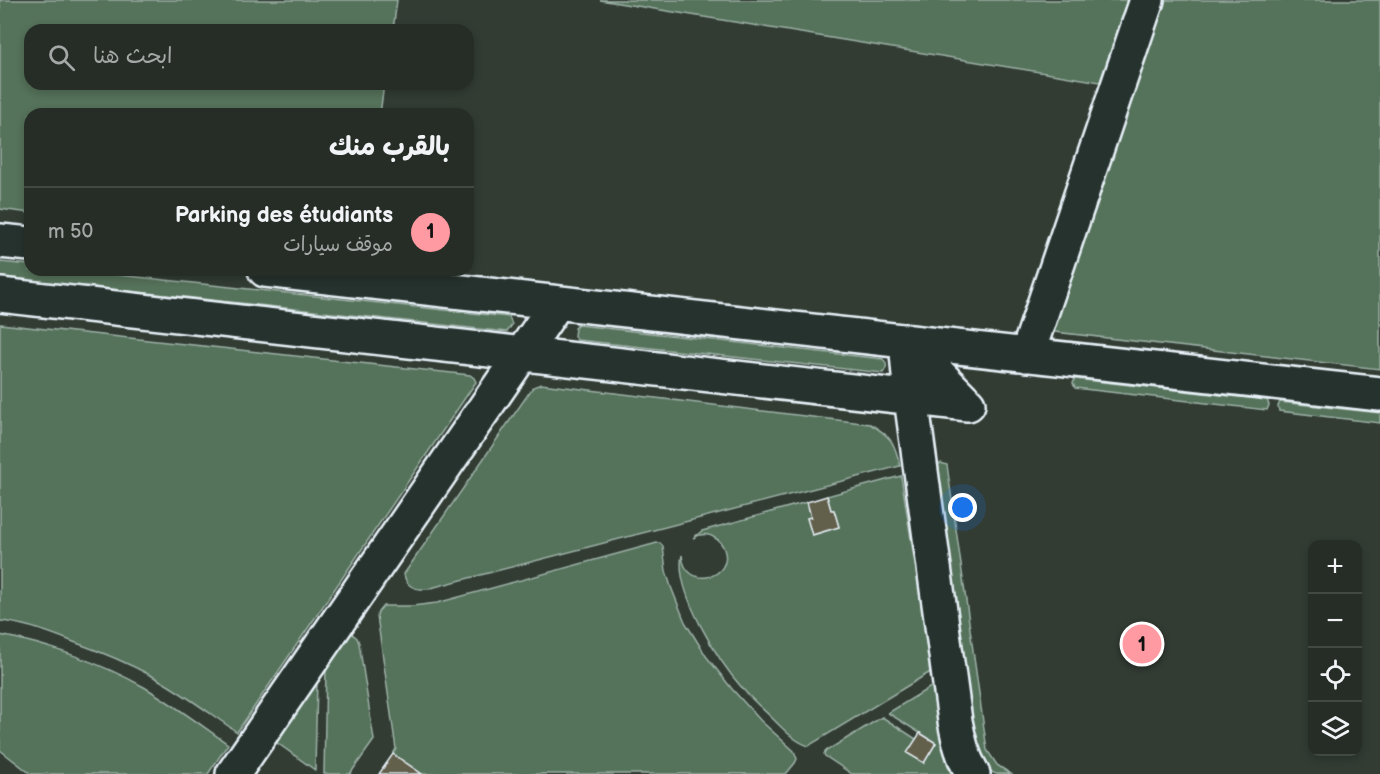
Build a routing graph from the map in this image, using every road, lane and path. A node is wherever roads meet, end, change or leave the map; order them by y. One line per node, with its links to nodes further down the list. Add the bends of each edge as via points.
1 (1147, 0): 9 (lane)
2 (0, 241): 3 (lane)
3 (24, 243)
4 (318, 276): 6 (lane)
5 (0, 295): 8 (lane)
6 (557, 303): 7 (lane); 8 (lane)
7 (906, 341): 9 (lane); 11 (lane); 11 (lane, via 968,404)
8 (521, 354): 11 (lane); 12 (lane)
9 (1027, 355): 10 (lane)
10 (1380, 394)
11 (911, 398): 13 (lane, via 958,741)
12 (233, 774)
13 (973, 774)

